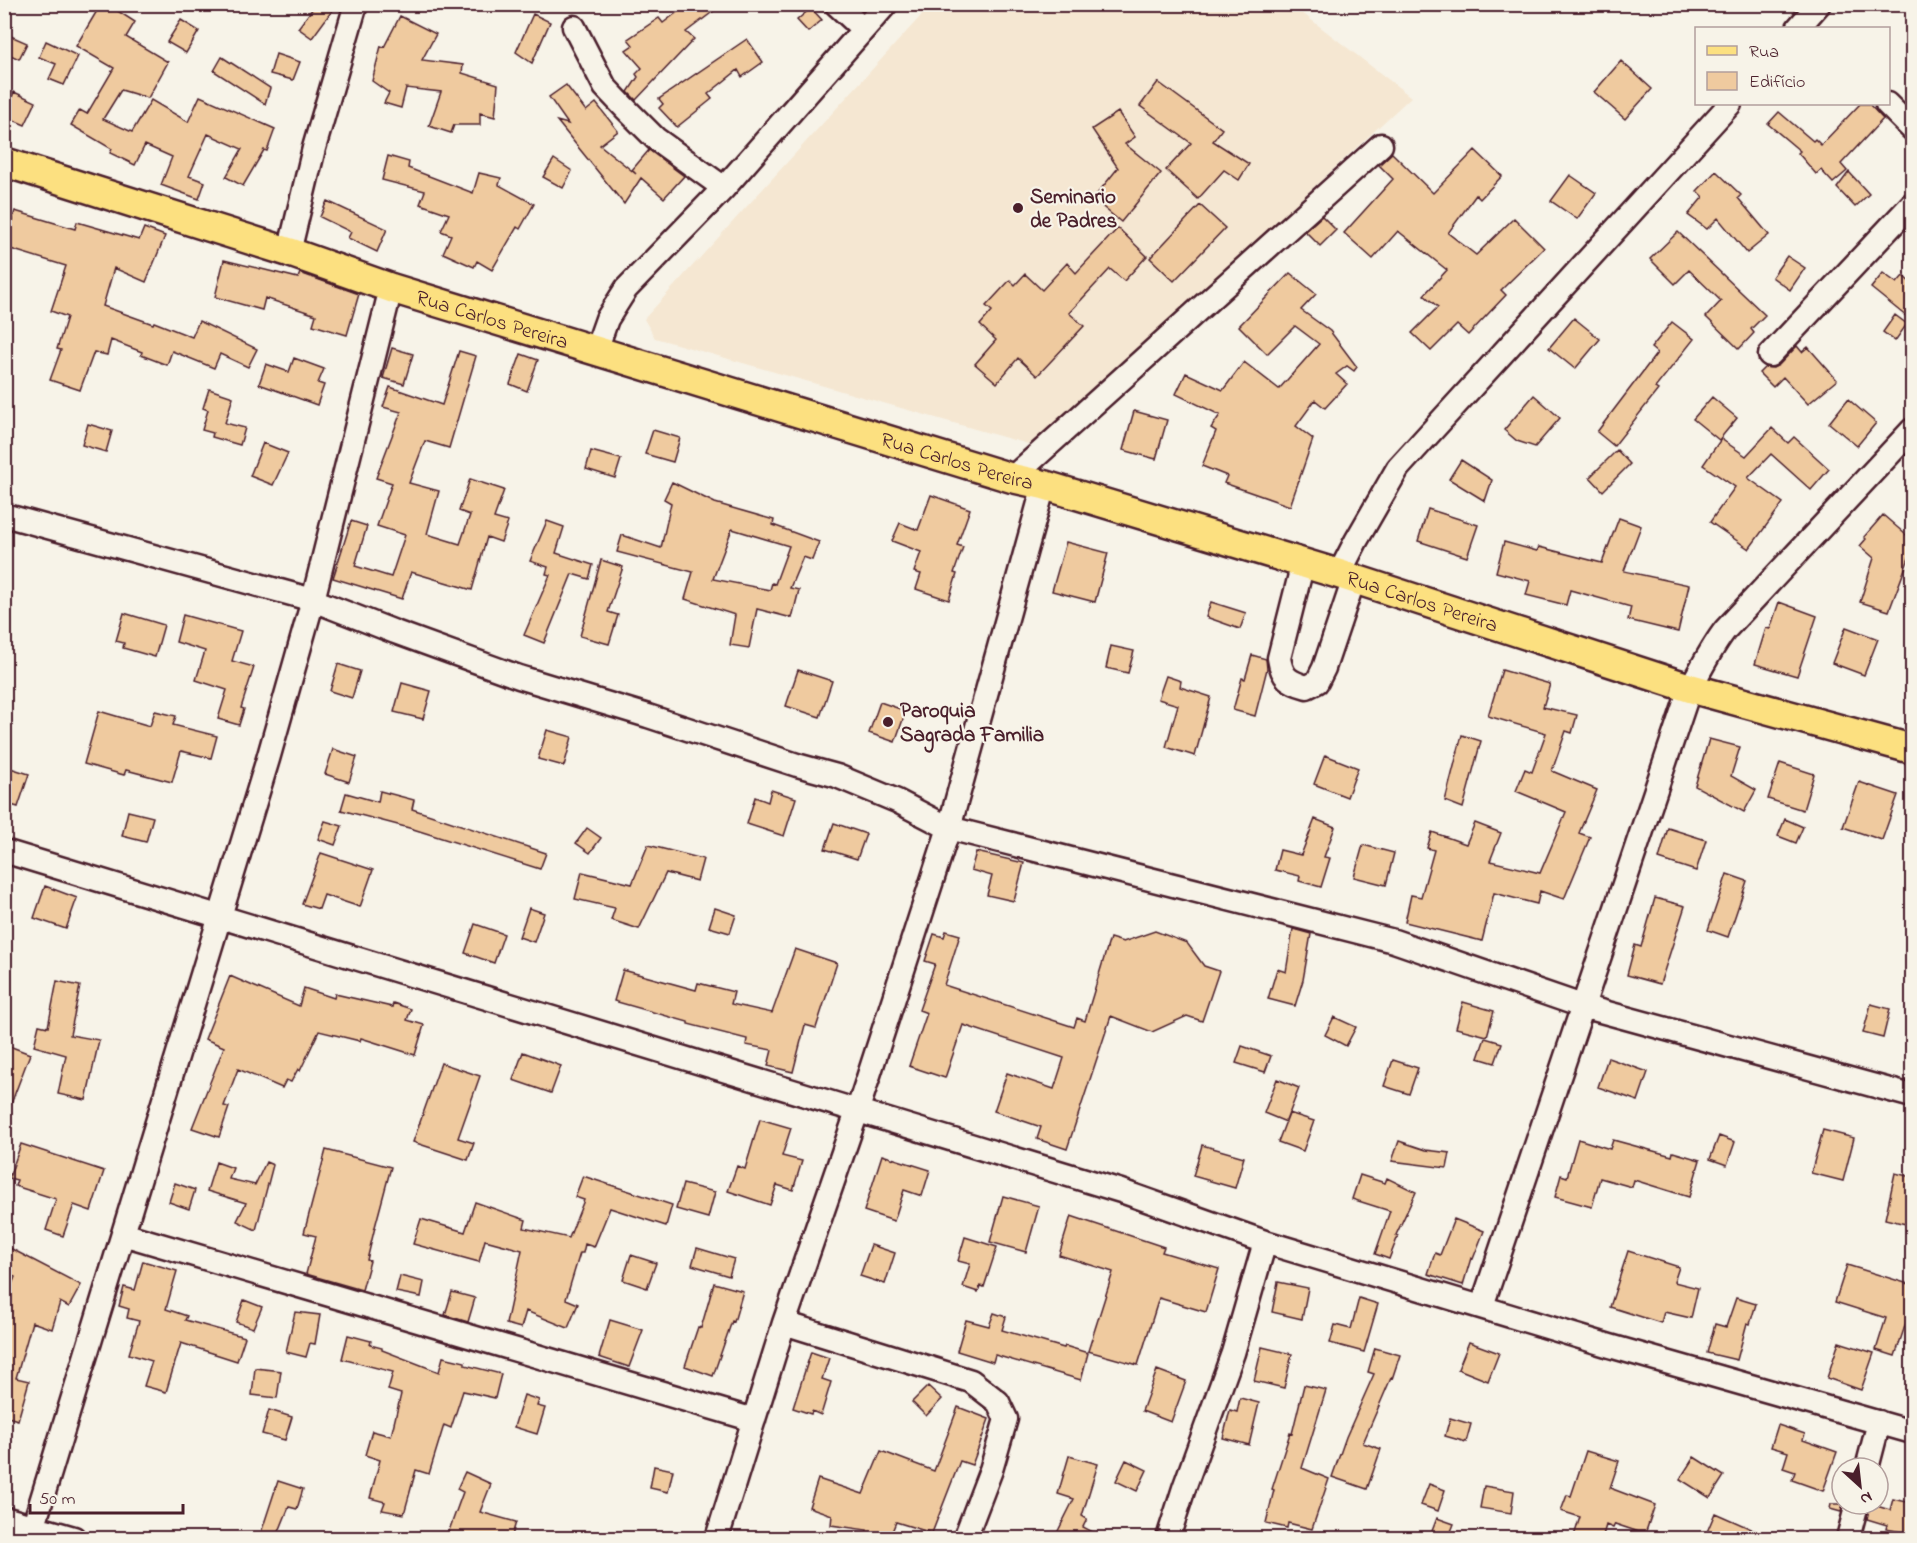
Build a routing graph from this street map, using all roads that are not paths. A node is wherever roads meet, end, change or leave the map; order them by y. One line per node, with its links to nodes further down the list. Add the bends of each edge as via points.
1 (356, 4): 13 (street)
2 (836, 4): 5 (street)
3 (886, 4): 5 (street)
4 (574, 27): 11 (street, via 605,87 656,139)
5 (863, 28): 11 (street)
6 (1729, 105): 22 (street, via 1398,468 1356,541)
7 (1888, 105): 8 (street)
8 (1912, 129)
9 (1381, 145): 18 (street)
10 (4, 162): 13 (main road, Rua Carlos Pereira)
11 (724, 188): 15 (street, via 626,289 607,320)
12 (1912, 204): 16 (street)
13 (289, 252): 14 (main road, Rua Carlos Pereira)
14 (391, 288): 15 (main road, Rua Carlos Pereira); 23 (street)
15 (597, 350): 18 (main road, Rua Carlos Pereira)
16 (1770, 355)
17 (1912, 430): 24 (street, via 1725,630)
18 (1012, 478): 19 (main road, Rua Carlos Pereira)
19 (1044, 485): 21 (main road, Rua Carlos Pereira); 26 (street)
20 (4, 515): 23 (street)
21 (1303, 563): 22 (main road, Rua Carlos Pereira); 22 (street, via 1279,658 1281,671 1292,683 1307,687 1317,682)
22 (1347, 577): 24 (main road, Rua Carlos Pereira)
23 (313, 600): 26 (street, via 519,677 837,776); 28 (street)
24 (1690, 688): 25 (main road, Rua Carlos Pereira); 29 (street)
25 (1912, 749)
26 (949, 828): 29 (street, via 1394,941); 31 (street)
27 (4, 851): 28 (street)
28 (221, 916): 31 (street); 32 (street)
29 (1582, 1006): 30 (street); 34 (street)
30 (1912, 1096)
31 (857, 1112): 33 (street, via 1121,1191); 35 (street)
32 (123, 1234): 36 (street); 42 (street)
33 (1265, 1242): 34 (street); 46 (street, via 1233,1353)
34 (1482, 1306): 37 (street)
35 (784, 1323): 36 (street); 45 (street, via 971,1381 998,1402 1006,1419 992,1470)
36 (753, 1420): 44 (street)
37 (1879, 1422): 38 (street); 39 (street)
38 (1912, 1432)
39 (1870, 1456)
40 (1854, 1516): 47 (street)
41 (4, 1518): 42 (street)
42 (32, 1532): 43 (street)
43 (74, 1539)
44 (717, 1539)
45 (965, 1539)
46 (1168, 1539)
47 (1848, 1539)

